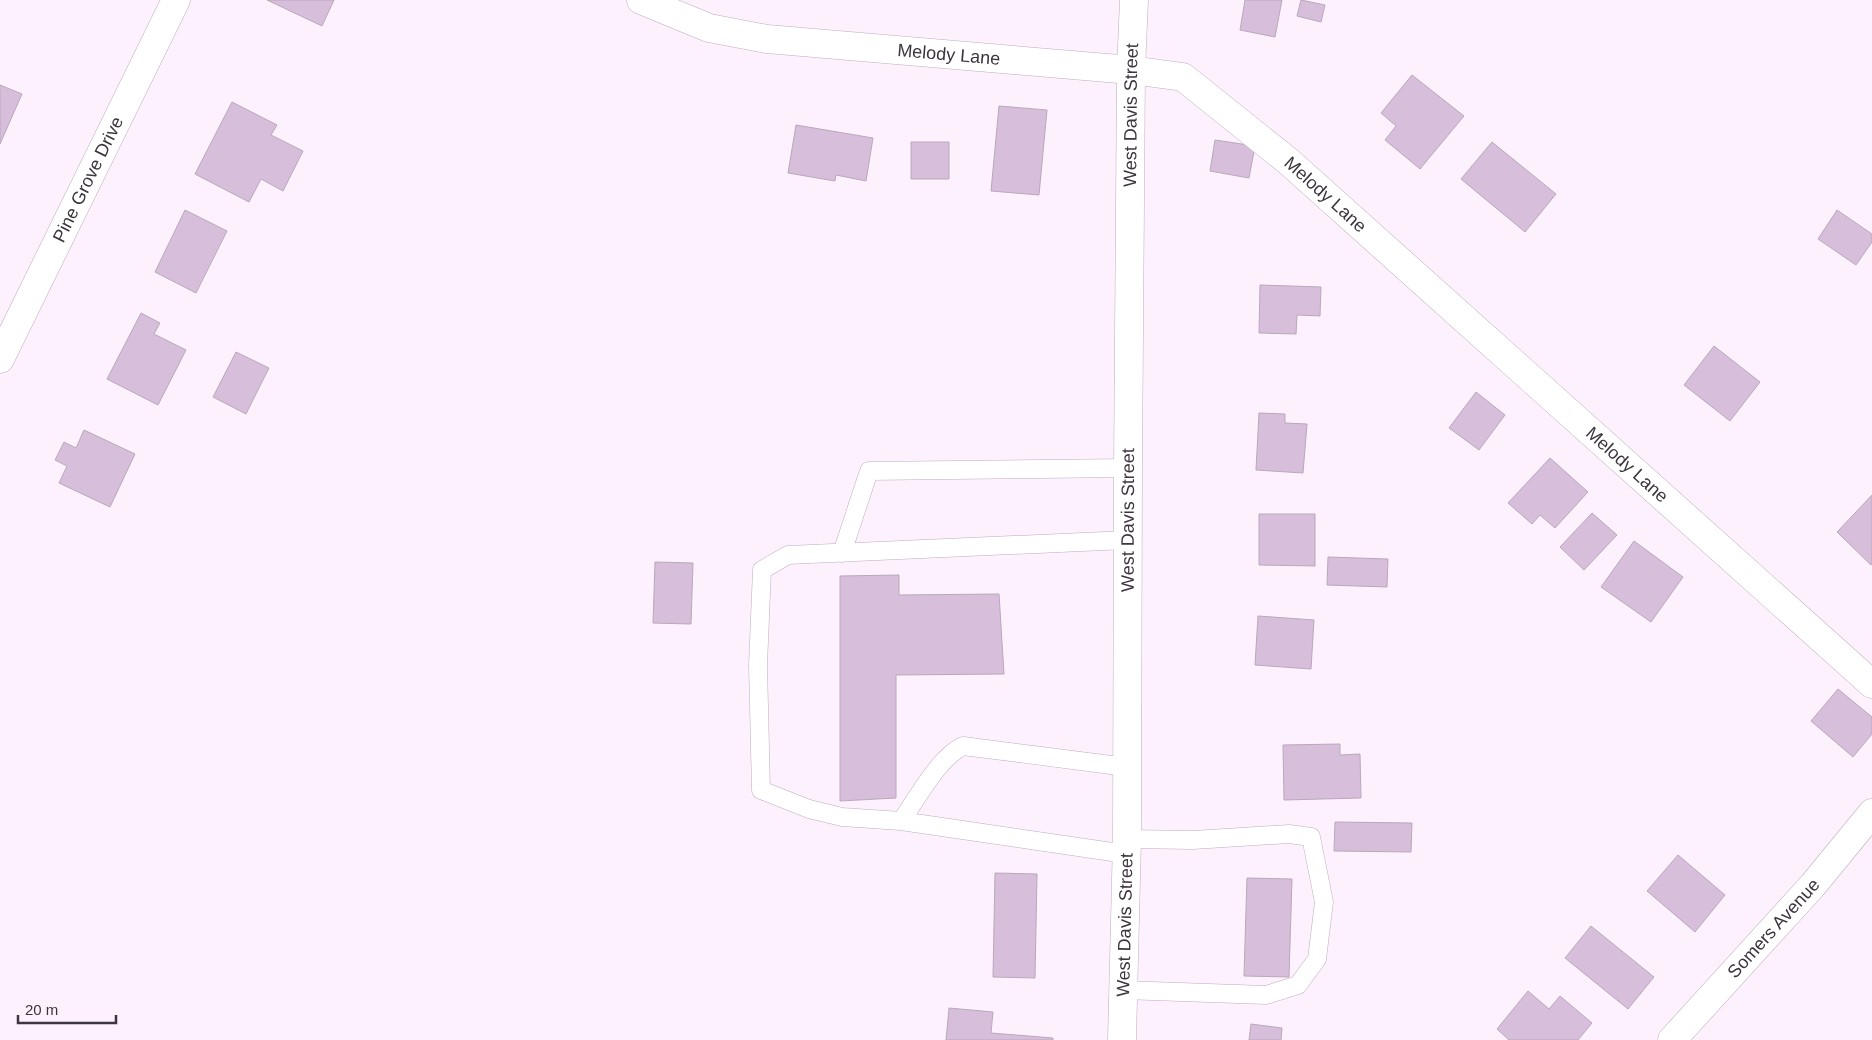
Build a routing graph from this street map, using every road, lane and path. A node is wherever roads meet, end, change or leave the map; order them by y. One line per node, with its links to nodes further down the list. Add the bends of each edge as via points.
1 (176, 0): 5 (street, Pine Grove Drive)
2 (641, 0): 4 (street, Melody Lane, via 709,28 767,40)
3 (1134, 0): 4 (street, West Davis Street)
4 (1131, 70): 6 (street, West Davis Street); 9 (street, Melody Lane, via 1183,77 1288,161)
5 (0, 359)
6 (1128, 468): 7 (street, West Davis Street); 8 (lane, via 869,471)
7 (1127, 540): 8 (lane); 10 (street, West Davis Street)
8 (842, 553): 12 (lane, via 788,555 762,570 758,665 761,790 809,809 842,817)
9 (1872, 684)
10 (1127, 767): 12 (lane, via 963,746 942,765); 13 (street, West Davis Street)
11 (1872, 813): 16 (street, Somers Avenue, via 1813,885)
12 (901, 821): 13 (lane)
13 (1127, 846): 14 (street, West Davis Street); 14 (lane, via 1289,834 1311,837 1324,902 1317,959 1298,985 1266,995)
14 (1123, 990): 15 (street, West Davis Street)
15 (1122, 1040)
16 (1672, 1040)

